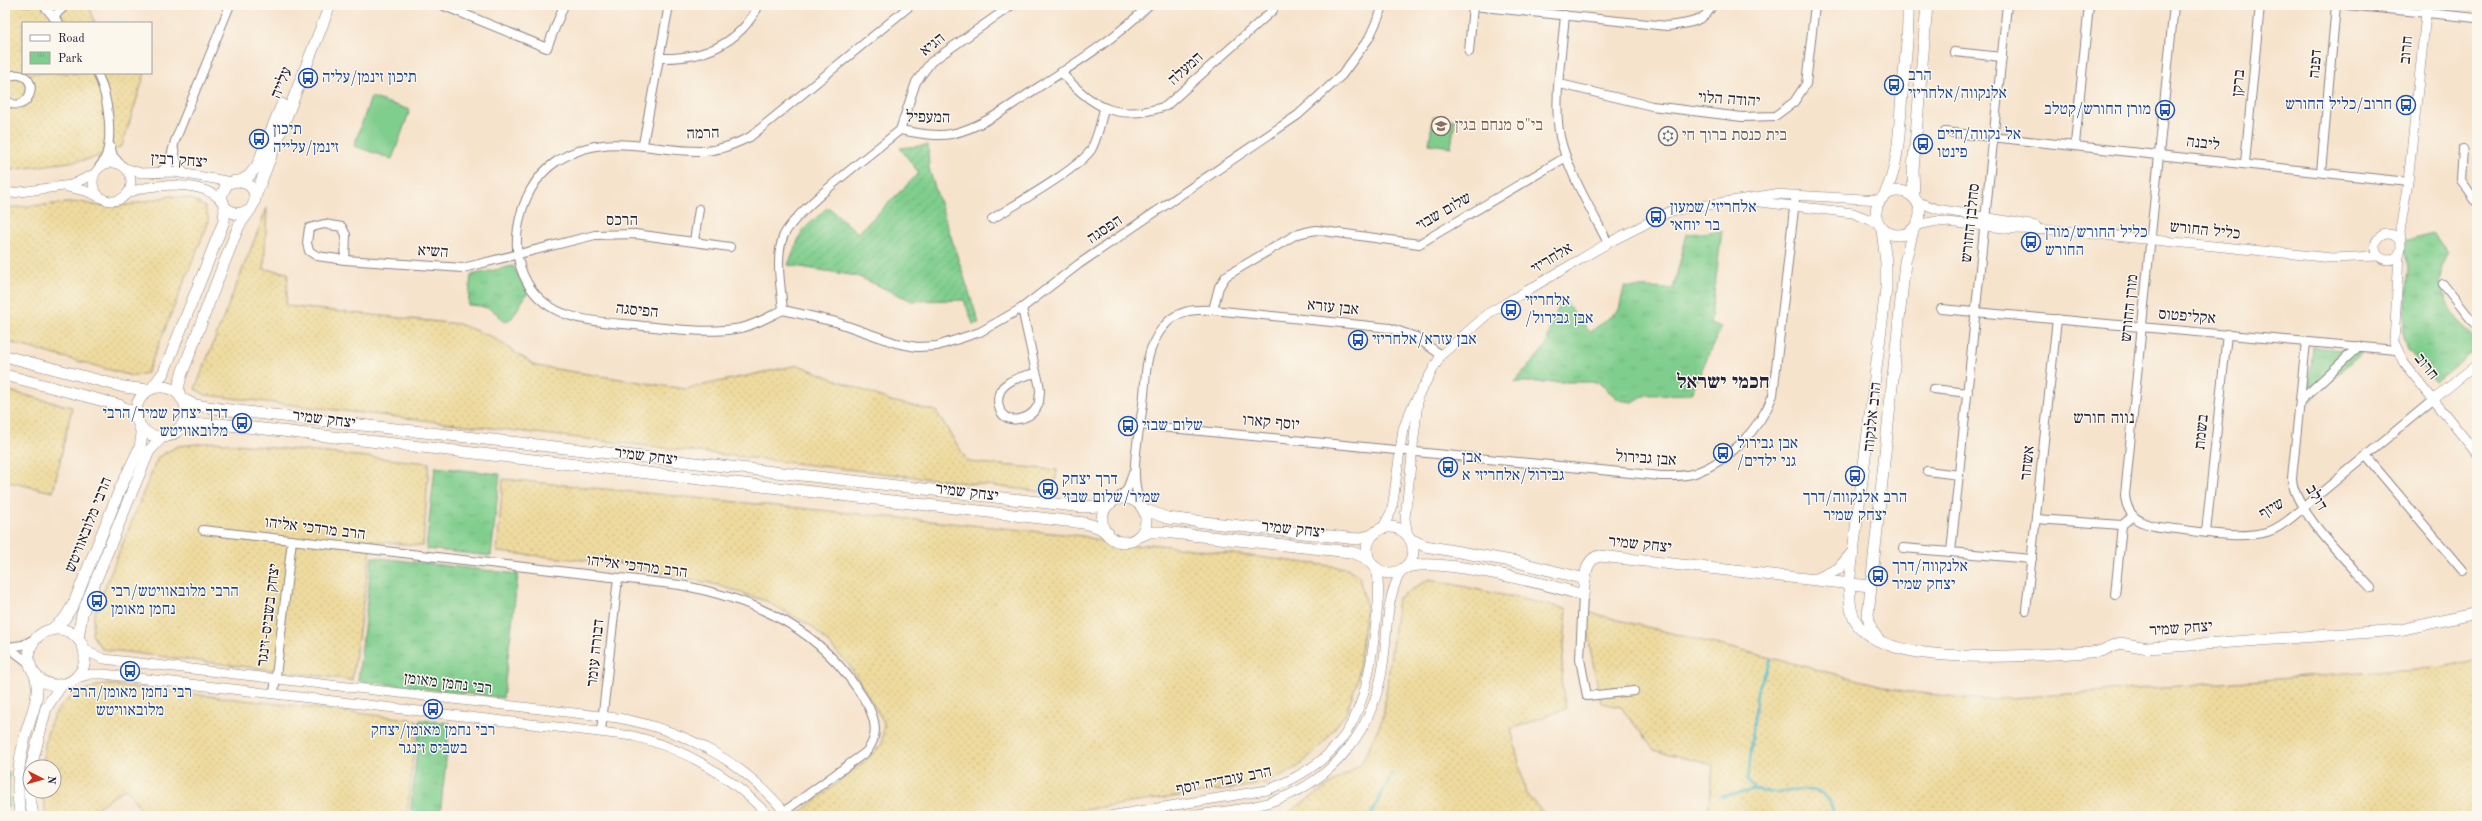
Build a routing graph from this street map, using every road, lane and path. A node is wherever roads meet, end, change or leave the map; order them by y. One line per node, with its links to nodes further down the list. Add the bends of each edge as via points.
1 (43, 5): 28 (street)
2 (66, 5): 28 (street)
3 (230, 5): 47 (street)
4 (322, 5): 57 (main road, עלייה, via 257,166 250,176)
5 (330, 5): 64 (main road, עלייה)
6 (442, 5): 7 (street, via 547,48)
7 (564, 5)
8 (669, 5): 34 (street)
9 (759, 5): 34 (street, via 743,29 704,54 684,58)
10 (911, 5): 45 (street, הרמה, via 750,137 728,147 704,151)
11 (1012, 5): 41 (street, הגיא, via 931,62 916,82)
12 (1149, 5): 35 (street, המעפיל, via 1128,26)
13 (1384, 5): 95 (street, הפסגה, via 1368,38 1342,76 1298,115 1079,264)
14 (1473, 5): 27 (street); 31 (street)
15 (1712, 5): 27 (street, via 1703,18 1689,24 1667,26)
16 (1815, 5): 38 (street, יהודה הלוי, via 1806,84 1794,102 1775,116 1742,117 1652,106)
17 (1908, 5): 65 (main road, via 1897,154 1891,181)
18 (1927, 5): 67 (main road, via 1913,170)
19 (2007, 5): 33 (street, סחלבן החורש)
20 (2089, 5): 46 (street)
21 (2174, 5): 49 (street, מורן החורש)
22 (2260, 5): 51 (street, ברקן)
23 (2336, 5): 54 (street, דפנה)
24 (2347, 5): 25 (street)
25 (2427, 9): 29 (street); 58 (street, חרוב)
26 (1273, 10): 40 (street, המעלה, via 1166,106 1146,113 1129,114)
27 (1565, 16): 38 (street)
28 (54, 17): 30 (street)
29 (2477, 18)
30 (59, 22)
31 (1469, 52)
32 (1954, 52): 33 (street)
33 (2002, 57): 43 (street, סחלבן החורש)
34 (661, 58): 45 (street)
35 (1061, 72): 40 (street, המעלה, via 1077,90); 41 (street, המעפיל, via 983,123 965,130 950,134 925,135)
36 (97, 74): 44 (street, via 104,91)
37 (6, 78): 39 (street, via 22,75 29,82 31,91 27,100 19,104 10,103)
38 (1560, 84): 50 (street, via 1560,137)
39 (5, 99)
40 (1104, 108): 75 (street, via 1095,139 1079,163)
41 (900, 130): 97 (street, המעפיל, via 793,220 783,236 779,253)
42 (1945, 132): 43 (street)
43 (1994, 136): 46 (street, ליבנה); 74 (street, סחלבן החורש)
44 (110, 144): 52 (street, via 114,156); 53 (street, via 108,157)
45 (643, 144): 88 (street, הרמה, via 599,145 557,161 542,173 527,194 520,215 516,239)
46 (2074, 144): 49 (street, ליבנה)
47 (174, 148): 55 (street, via 169,164); 56 (street, via 178,163)
48 (2463, 149): 68 (street, via 2461,180)
49 (2159, 153): 51 (street, ליבנה); 81 (street, מורן החורש)
50 (1566, 157): 83 (street); 98 (street, שלום שבזי, via 1419,244 1316,230 1295,236 1226,276 1219,287)
51 (2245, 163): 54 (street, ליבנה)
52 (122, 166): 53 (street, via 107,163); 55 (street, יצחק רבין, via 141,173); 60 (street, via 131,181)
53 (97, 171): 59 (street, via 78,183); 63 (street, via 93,186)
54 (2321, 172): 58 (street, ליבנה)
55 (159, 173): 56 (street, יצחק רבין)
56 (185, 174): 57 (street, יצחק רבין)
57 (236, 181): 64 (main road, via 251,187); 69 (main road, via 224,188)
58 (2408, 182): 72 (street, חרוב)
59 (62, 186): 61 (street); 63 (street)
60 (128, 193): 63 (street, via 113,202); 69 (street, יצחק רבין, via 145,187 173,185 210,191)
61 (5, 194)
62 (1796, 194): 65 (street, אלחריזי); 66 (street, אלחריזי, via 1774,194); 70 (street, אבן גבירול)
63 (98, 196)
64 (255, 196): 73 (main road)
65 (1882, 198): 67 (main road, via 1899,191); 76 (main road, via 1876,214)
66 (1732, 200): 70 (street, אלחריזי); 83 (street, אלחריזי, via 1671,211)
67 (1916, 200): 74 (street, כליל החורש, via 1938,210); 78 (main road, via 1921,212)
68 (2477, 203)
69 (223, 205): 73 (main road, via 236,214); 112 (main road, via 224,221 164,372)
70 (1795, 205): 76 (street, אלחריזי, via 1853,213); 124 (street, אבן גבירול, via 1773,395 1760,421 1722,458 1694,474 1661,476)
71 (699, 209): 82 (street)
72 (2404, 210): 80 (street, חרוב, via 2397,225); 85 (street, חרוב)
73 (248, 211): 116 (main road, via 239,226 181,376 178,389)
74 (1986, 217): 77 (street, סחלבן החורש); 79 (street, כליל החורש)
75 (992, 219)
76 (1880, 226): 78 (main road, via 1889,234 1898,236); 144 (main road, הרב אלנקוה, via 1886,263 1886,289)
77 (1985, 227): 78 (street, כליל החורש, via 1937,222); 79 (street, כליל החורש); 99 (street, סחלבן החורש)
78 (1915, 228): 154 (main road, הרב אלנקוה, via 1905,262)
79 (2055, 230): 81 (street, כליל החורש)
80 (2387, 234): 84 (street, via 2380,237); 85 (street, via 2396,236)
81 (2150, 240): 90 (street, כליל החורש, via 2332,258); 101 (street, מורן החורש)
82 (694, 241): 86 (street, הרכס); 88 (street, הרכס, via 634,234 595,235)
83 (1608, 243): 107 (street, אלחריזי, via 1490,313)
84 (2376, 243): 89 (street); 90 (street, כליל החורש, via 2369,250)
85 (2401, 243): 87 (street)
86 (730, 247)
87 (2399, 255): 92 (street); 93 (street, חרוב)
88 (517, 256): 91 (street, השיא, via 463,268); 97 (street, הפיסגה, via 523,276 535,296 552,309 578,319 718,331 743,328)
89 (2378, 256): 90 (street, כליל החורש); 92 (street)
90 (2352, 257)
91 (345, 260): 91 (street, השיא, via 317,256 309,251 310,228 324,224 342,227 346,235)
92 (2388, 261): 93 (street, חרוב, via 2395,270)
93 (2398, 282): 106 (street, חרוב, via 2394,336)
94 (2443, 284): 102 (street)
95 (1022, 308): 97 (street, הפסגה, via 974,335 937,346 917,347 896,343 836,322); 110 (street)
96 (1941, 309): 99 (street)
97 (783, 310)
98 (1213, 310): 107 (street, אבן עזרא, via 1390,328 1416,337); 120 (street, via 1177,314 1164,326 1153,343 1148,359)
99 (1976, 312): 100 (street, אקליפטוס); 114 (street, סחלבן החורש)
100 (2057, 319): 101 (street, אקליפטוס); 134 (street, אשחר)
101 (2142, 327): 103 (street, אקליפטוס); 133 (street, מורן החורש, via 2125,495 2127,506)
102 (2477, 327)
103 (2227, 334): 104 (street, אקליפטוס); 138 (street, בשמת)
104 (2306, 342): 105 (street, אקליפטוס); 118 (street, דולב)
105 (2359, 346): 106 (street, אקליפטוס); 118 (street)
106 (2396, 350): 117 (street, חרוב)
107 (1441, 355): 115 (street, אלחריזי)
108 (5, 356): 112 (main road, via 130,388)
109 (2477, 364): 117 (street, שיזף)
110 (1036, 373): 110 (street, via 1005,383 998,394 999,407 1003,415 1011,419 1021,419 1030,415 1038,406 1040,390)
111 (5, 375): 119 (main road, via 119,405 128,410)
112 (150, 389): 116 (main road, via 167,388); 119 (main road, via 140,398 137,405)
113 (1933, 389): 114 (street)
114 (1968, 393): 129 (street, סחלבן החורש)
115 (1420, 394): 123 (street, אלחריזי, via 1407,417); 124 (street, אלחריזי)
116 (181, 398): 121 (main road, via 185,414); 130 (main road, יצחק שמיר, via 195,405 214,408 1076,506 1101,506)
117 (2432, 400): 125 (street, חרוב); 127 (street, שיזף)
118 (2300, 401): 132 (street, דולב, via 2292,478)
119 (138, 422): 122 (main road, via 150,434); 160 (main road, הרבי מלובאוויטש, via 142,435 140,447 120,489 74,603 65,618)
120 (1140, 425): 123 (street, יוסף קארו); 126 (street)
121 (178, 430): 122 (main road); 139 (main road, יצחק שמיר, via 200,424 220,424 1084,523)
122 (162, 437): 162 (main road, הרבי מלובאוויטש, via 149,451 82,614)
123 (1400, 450): 124 (street, אבן גבירול); 137 (street, אלחריזי, via 1392,510)
124 (1411, 451): 141 (street, אלחריזי, via 1405,518)
125 (2477, 454)
126 (1137, 456): 130 (street, via 1127,490); 131 (street, via 1135,484)
127 (2366, 456): 132 (street, שיזף); 149 (street)
128 (1927, 472): 129 (street)
129 (1959, 475): 145 (street, סחלבן החורש)
130 (1114, 501): 131 (main road, via 1130,499); 139 (main road, via 1103,518)
131 (1142, 508): 137 (main road, יצחק שמיר, via 1167,518 1357,539); 140 (main road, via 1145,526)
132 (2302, 508): 138 (street, שיזף, via 2269,531 2256,534); 155 (street, דולב)
133 (2133, 516): 135 (street); 138 (street, שיזף, via 2148,526)
134 (2036, 519): 135 (street); 146 (street, אשחר)
135 (2122, 526): 157 (street)
136 (203, 530): 142 (street, הרב מרדכי אליהו)
137 (1378, 532): 141 (main road, via 1396,528); 147 (main road, via 1368,548)
138 (2206, 532)
139 (1108, 533): 140 (main road, via 1122,541)
140 (1138, 536): 147 (main road, יצחק שמיר, via 1150,532 1163,532 1351,552 1364,557)
141 (1409, 537): 148 (main road, via 1413,553); 151 (main road, via 1425,546 1518,562)
142 (292, 540): 150 (street, הרב מרדכי אליהו); 168 (street, יצחק בשביס-זינגר)
143 (1903, 548): 145 (street)
144 (1852, 552): 152 (main road, via 1838,569); 153 (main road, הרב אלנקוה)
145 (1951, 552): 146 (street)
146 (2032, 559): 158 (street, אשחר)
147 (1373, 565): 148 (main road, via 1388,573); 180 (street, הרב עובדיה יוסף, via 1379,590 1369,679 1363,699 1345,734 1319,762 1297,777 1267,790)
148 (1403, 569): 156 (main road, via 1433,564 1518,579); 181 (street, הרב עובדיה יוסף, via 1390,596 1382,674 1375,703 1366,723 1342,757 1327,772 1290,794 1248,807)
149 (2462, 570)
150 (618, 578): 172 (street, דבורה עומר); 176 (street, הרב מרדכי אליהו, via 704,590 728,596 771,613 815,642 842,668 856,686 875,722 874,739 870,748)
151 (1585, 579): 152 (main road, יצחק שמיר, via 1589,563 1600,556); 156 (main road)
152 (1814, 580): 153 (main road)
153 (1849, 584): 154 (main road); 163 (main road, יצחק שמיר, via 1850,609 1856,622 1874,640)
154 (1870, 586): 163 (main road, יצחק שמיר, via 1868,615 1871,629 1877,638)
155 (2370, 588)
156 (1583, 595): 170 (street, via 1580,659 1587,696)
157 (2115, 595)
158 (2026, 610)
159 (2477, 613): 163 (main road, יצחק שמיר, via 2400,630 2148,648 2120,643 2101,651 2090,652 1959,656)
160 (51, 630): 161 (main road); 162 (main road, via 68,632)
161 (36, 638): 164 (street, via 23,645); 165 (main road, via 30,650)
162 (79, 641): 167 (main road, via 84,660); 168 (street, רבי נחמן מאומן, via 90,653 104,659)
163 (1889, 646)
164 (6, 647): 165 (street)
165 (29, 663): 166 (main road)
166 (35, 675): 169 (main road, via 49,684); 177 (main road, via 36,698 18,774)
167 (74, 679): 169 (main road); 171 (street, רבי נחמן מאומן, via 91,674 104,674)
168 (276, 679): 171 (street, יצחק בשביס-זינגר); 172 (street, רבי נחמן מאומן)
169 (62, 684): 174 (main road, via 46,708)
170 (1634, 691)
171 (274, 694): 173 (street, רבי נחמן מאומן)
172 (603, 717): 173 (street, דבורה עומר); 176 (street, רבי נחמן מאומן, via 655,726 711,750 748,775)
173 (601, 732): 179 (street, רבי נחמן מאומן, via 651,740 686,754 738,786)
174 (32, 759)
175 (30, 799): 178 (main road)
176 (784, 814)
177 (21, 816)
178 (33, 816)
179 (768, 816)
180 (1109, 816)
181 (1190, 816)

